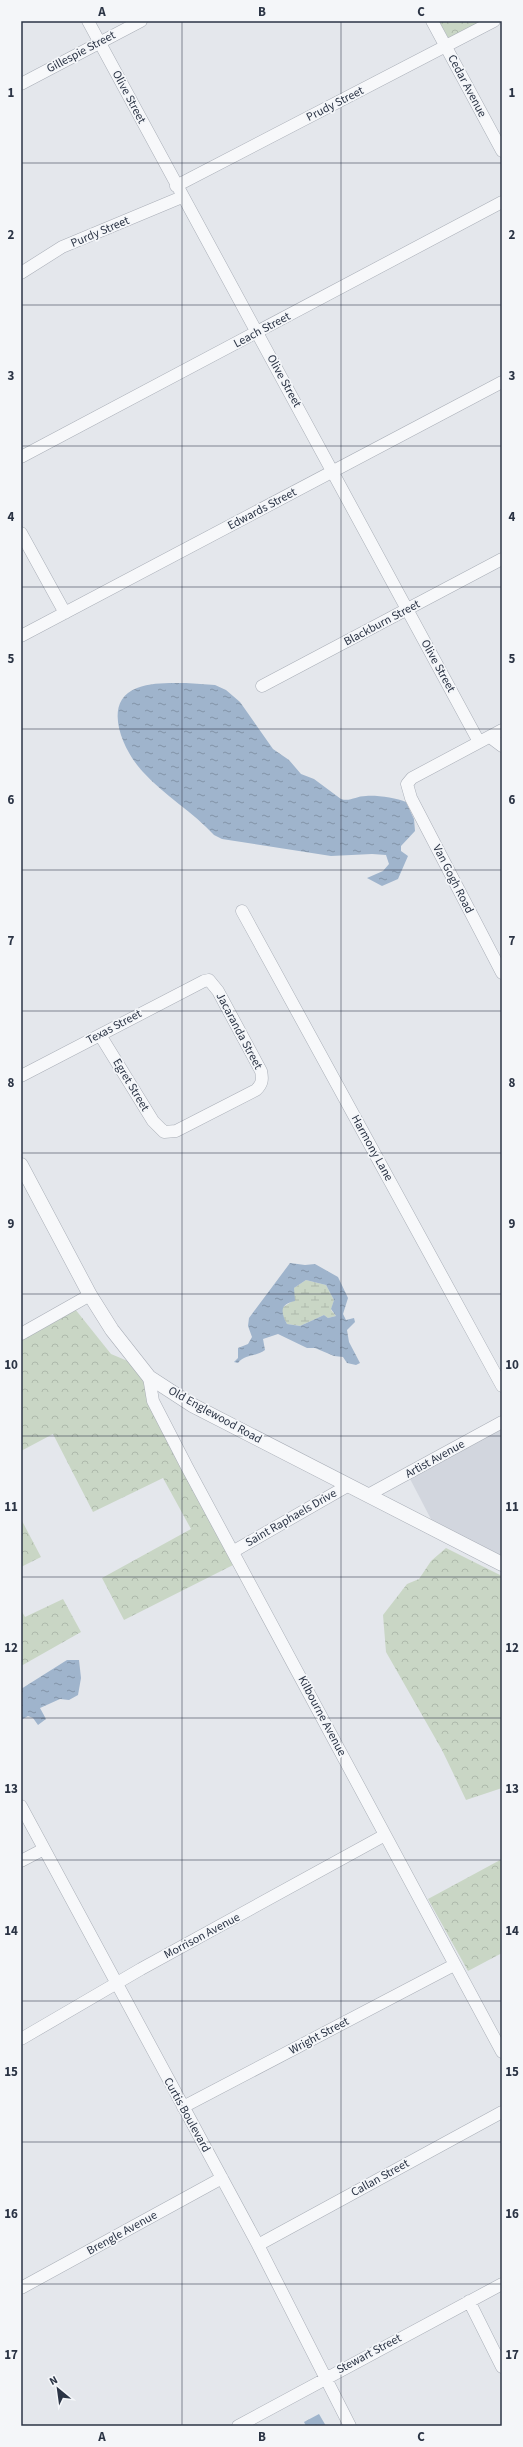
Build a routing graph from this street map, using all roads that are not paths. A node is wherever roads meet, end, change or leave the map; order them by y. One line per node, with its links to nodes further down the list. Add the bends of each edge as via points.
1 (88, 21): 5 (street, Olive Street)
2 (141, 21): 5 (street, Gillespie Street)
3 (432, 21): 6 (street, Cedar Avenue)
4 (494, 21): 6 (street, Prudy Street)
5 (100, 43): 7 (street, Gillespie Street); 9 (street, Olive Street)
6 (446, 46): 8 (street, Cedar Avenue); 9 (street, Prudy Street)
7 (21, 84)
8 (502, 151)
9 (179, 191): 11 (street, Purdy Street, via 62,247); 12 (street, Olive Street)
10 (502, 202): 12 (street, Leach Street)
11 (21, 273)
12 (256, 333): 14 (street, Leach Street); 15 (street, Olive Street)
13 (502, 382): 15 (street, Edwards Street)
14 (21, 457)
15 (333, 472): 18 (street, Olive Street); 19 (street, Edwards Street)
16 (21, 533): 19 (street)
17 (502, 559): 18 (street, Blackburn Street)
18 (407, 609): 21 (street, Blackburn Street); 23 (street, Olive Street)
19 (65, 613): 20 (street, Edwards Street)
20 (21, 636)
21 (262, 686)
22 (502, 730): 23 (street)
23 (485, 739): 24 (street); 26 (street, Van Gogh Road, via 412,778 407,784 411,798)
24 (502, 746)
25 (242, 911): 35 (street, Harmony Lane)
26 (502, 973)
27 (209, 980): 28 (street, Texas Street); 30 (street, Jacaranda Street, via 218,991 263,1079 261,1085 176,1131)
28 (100, 1035): 29 (street, Texas Street); 30 (street, Egret Street, via 153,1121)
29 (21, 1076)
30 (164, 1132)
31 (21, 1165): 32 (street, Old Englewood Road)
32 (90, 1295): 33 (street); 34 (street, Old Englewood Road, via 112,1330)
33 (21, 1334)
34 (149, 1377): 37 (street, Old Englewood Road, via 192,1405); 39 (street, Kilbourne Avenue, via 153,1401)
35 (502, 1386)
36 (502, 1422): 38 (street, Artist Avenue)
37 (349, 1485): 38 (street, Old Englewood Road); 39 (street, Saint Raphaels Drive)
38 (368, 1495): 40 (street, Old Englewood Road)
39 (234, 1551): 42 (street, Kilbourne Avenue)
40 (502, 1564)
41 (21, 1806): 43 (street, Curtis Boulevard)
42 (385, 1836): 45 (street, Kilbourne Avenue); 46 (street, Morrison Avenue)
43 (44, 1849): 44 (street); 46 (street, Curtis Boulevard)
44 (21, 1861)
45 (454, 1964): 48 (street, Kilbourne Avenue); 49 (street, Wright Street)
46 (116, 1984): 47 (street, Morrison Avenue); 49 (street, Curtis Boulevard)
47 (21, 2039)
48 (501, 2049)
49 (183, 2107): 51 (street, Curtis Boulevard)
50 (502, 2112): 52 (street, Callan Street)
51 (222, 2178): 52 (street, Curtis Boulevard); 54 (street, Brengle Avenue)
52 (258, 2244): 57 (street, Curtis Boulevard)
53 (502, 2284): 55 (street, Stewart Street)
54 (21, 2288)
55 (469, 2301): 56 (street); 57 (street, Stewart Street)
56 (502, 2367)
57 (326, 2377): 58 (street, Stewart Street); 59 (street, Curtis Boulevard)
58 (238, 2426)
59 (350, 2426)

